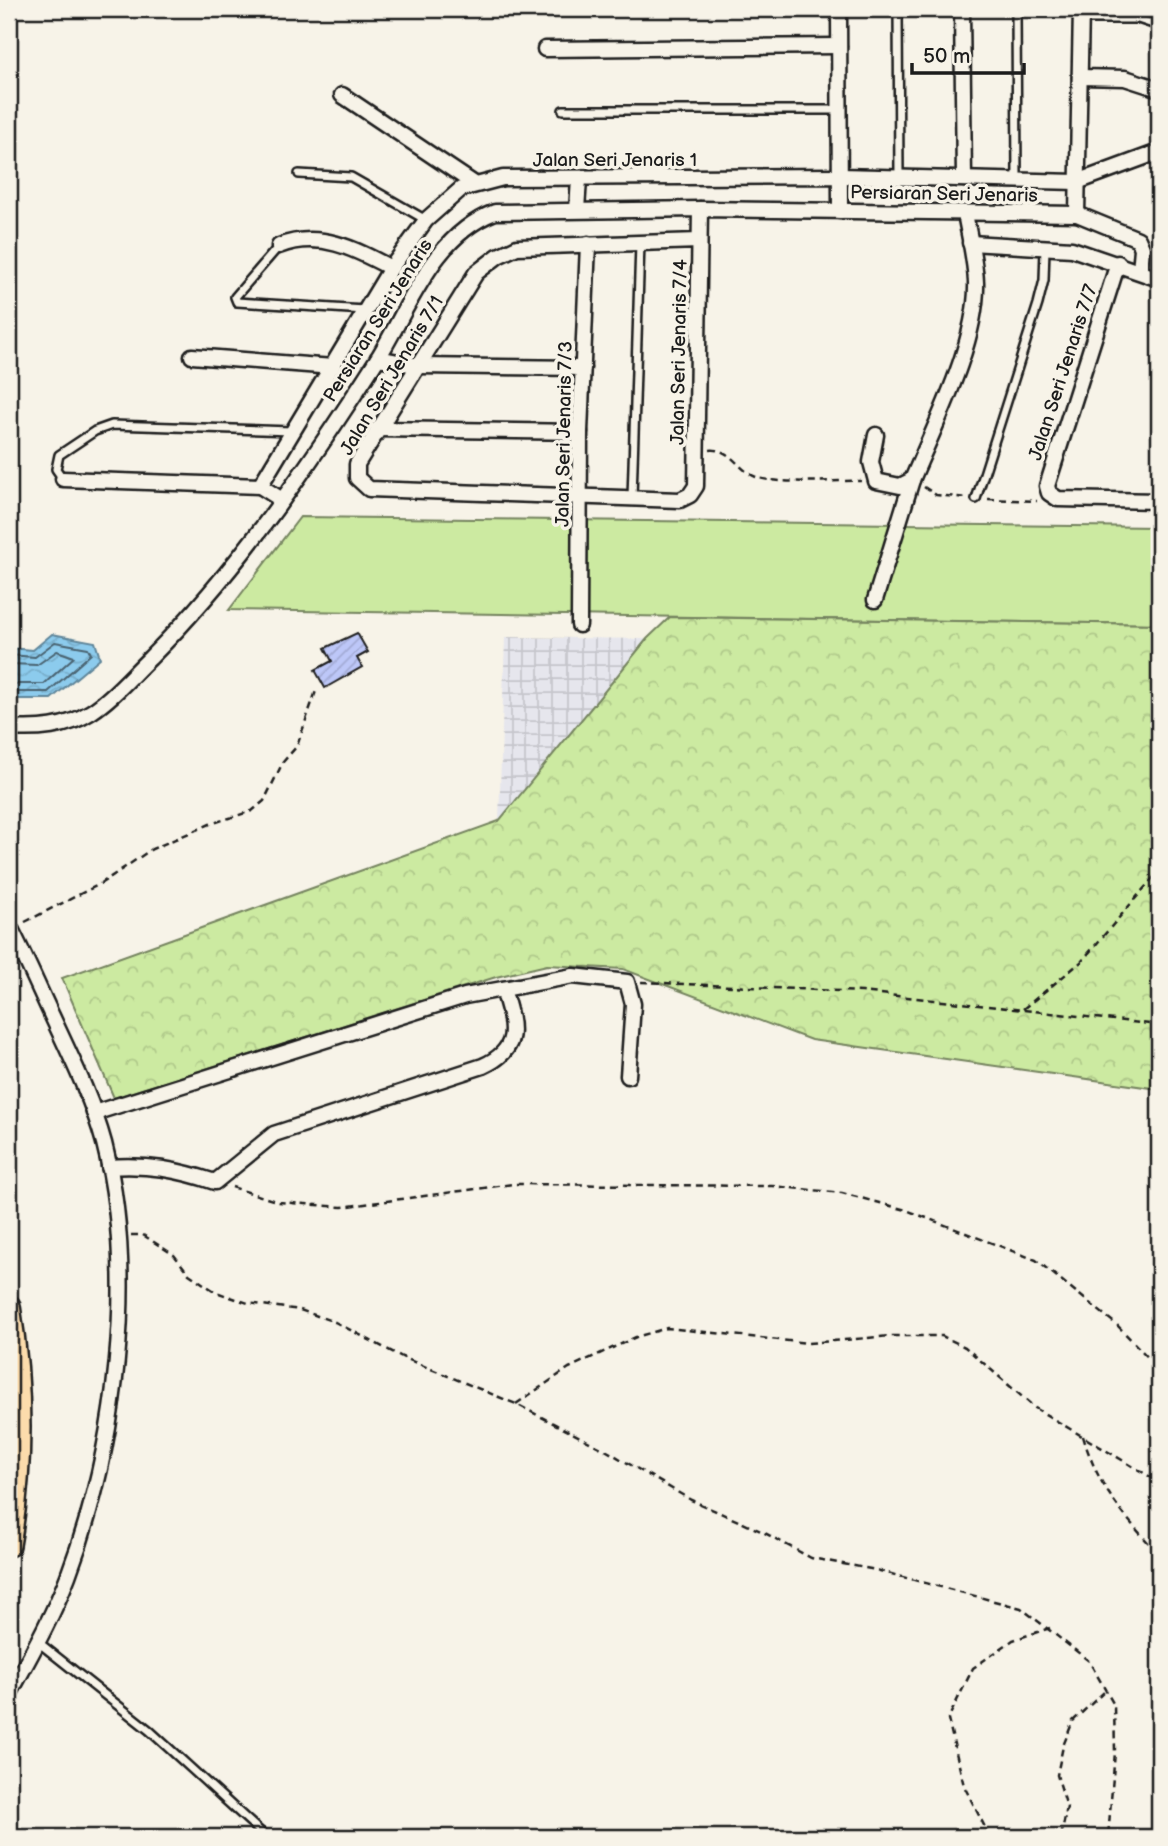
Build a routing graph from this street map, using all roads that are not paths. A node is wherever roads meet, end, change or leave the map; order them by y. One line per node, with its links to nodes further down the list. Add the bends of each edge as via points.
1 (839, 9): 7 (street)
2 (898, 9): 17 (lane)
3 (962, 9): 19 (street)
4 (1016, 9): 20 (lane)
5 (1081, 14): 6 (lane, via 1138,19); 9 (street)
6 (1159, 26)
7 (839, 46): 8 (street); 13 (street)
8 (545, 49)
9 (1080, 77): 10 (street, via 1125,78); 21 (street)
10 (1159, 89)
11 (342, 95): 22 (street)
12 (563, 110): 13 (lane)
13 (839, 110): 16 (street)
14 (1153, 154): 21 (street, Jalan Seri Jenaris 1)
15 (299, 174): 28 (lane, via 351,177)
16 (840, 176): 17 (street, Jalan Seri Jenaris 1); 18 (street, Jalan Seri Jenaris 1); 25 (street)
17 (899, 178): 19 (street, Jalan Seri Jenaris 1)
18 (579, 179): 22 (street, Jalan Seri Jenaris 1, via 503,178); 24 (street)
19 (964, 179): 20 (street, Jalan Seri Jenaris 1)
20 (1017, 181): 21 (street, Jalan Seri Jenaris 1)
21 (1077, 182): 27 (street)
22 (472, 183): 28 (street, Jalan Seri Jenaris 1)
23 (701, 209): 24 (street, Persiaran Seri Jenaris); 25 (street, Persiaran Seri Jenaris); 29 (street, Jalan Seri Jenaris 7/4)
24 (577, 210): 41 (street, Persiaran Seri Jenaris, via 495,212 469,224 432,265)
25 (840, 211): 26 (street, Persiaran Seri Jenaris)
26 (965, 213): 27 (street, Persiaran Seri Jenaris); 31 (street)
27 (1077, 214): 37 (street, via 1138,239)
28 (426, 220): 36 (street, Jalan Seri Jenaris 1)
29 (699, 241): 30 (street, Jalan Seri Jenaris 7/1); 52 (street, Jalan Seri Jenaris 7/4, via 695,486)
30 (640, 243): 32 (street, Jalan Seri Jenaris 7/1); 54 (lane)
31 (970, 243): 34 (street); 50 (street, via 976,282 969,326 957,373)
32 (588, 244): 42 (street, Jalan Seri Jenaris 7/1, via 517,247 498,256 476,273); 44 (street, Jalan Seri Jenaris 7/3)
33 (279, 246): 36 (street, via 325,240); 39 (lane, via 236,301)
34 (1045, 247): 35 (street, via 1072,249); 55 (lane, via 1038,304)
35 (1118, 263): 37 (street); 57 (street, Jalan Seri Jenaris 7/7, via 1048,480 1049,493 1058,499)
36 (391, 268): 39 (street, Jalan Seri Jenaris 1)
37 (1140, 271): 38 (street)
38 (1159, 279)
39 (365, 310): 43 (street, Jalan Seri Jenaris 1)
40 (192, 356): 43 (street)
41 (378, 358): 42 (street); 56 (street, Persiaran Seri Jenaris)
42 (419, 366): 44 (street); 45 (street, Jalan Seri Jenaris 7/1)
43 (332, 367): 46 (street, Jalan Seri Jenaris 1)
44 (583, 368): 47 (street, Jalan Seri Jenaris 7/3)
45 (377, 429): 47 (street); 53 (street, Jalan Seri Jenaris 7/1, via 355,469 360,483 369,488)
46 (292, 431): 49 (lane, via 112,425 59,454 56,469); 51 (street, Jalan Seri Jenaris 1)
47 (580, 432): 53 (street, Jalan Seri Jenaris 7/3)
48 (876, 435): 50 (street, via 871,463 876,481 900,486)
49 (64, 478): 51 (street)
50 (912, 480): 58 (street)
51 (260, 486): 56 (street)
52 (690, 495): 54 (street, Jalan Seri Jenaris 7/1, via 680,500)
53 (580, 496): 54 (street, Jalan Seri Jenaris 7/1); 59 (street, Jalan Seri Jenaris 7/3)
54 (632, 498)
55 (976, 499)
56 (282, 500): 60 (street, Persiaran Seri Jenaris, via 201,604 112,695 68,723)
57 (1159, 501)
58 (875, 600)
59 (579, 625)
60 (9, 728)
61 (10, 927): 64 (street)
62 (503, 989): 63 (street, via 573,976 627,982 633,1004); 64 (street, via 442,1003); 65 (street, via 512,1036 497,1060 274,1134 215,1182 144,1164)
63 (628, 1076)
64 (94, 1113): 65 (street)
65 (109, 1167): 68 (street, via 120,1290 103,1451 68,1575)
66 (9, 1306): 67 (main road, via 21,1436)
67 (9, 1545)
68 (37, 1641): 69 (street); 70 (lane, via 149,1730)
69 (9, 1695)
70 (266, 1837)

